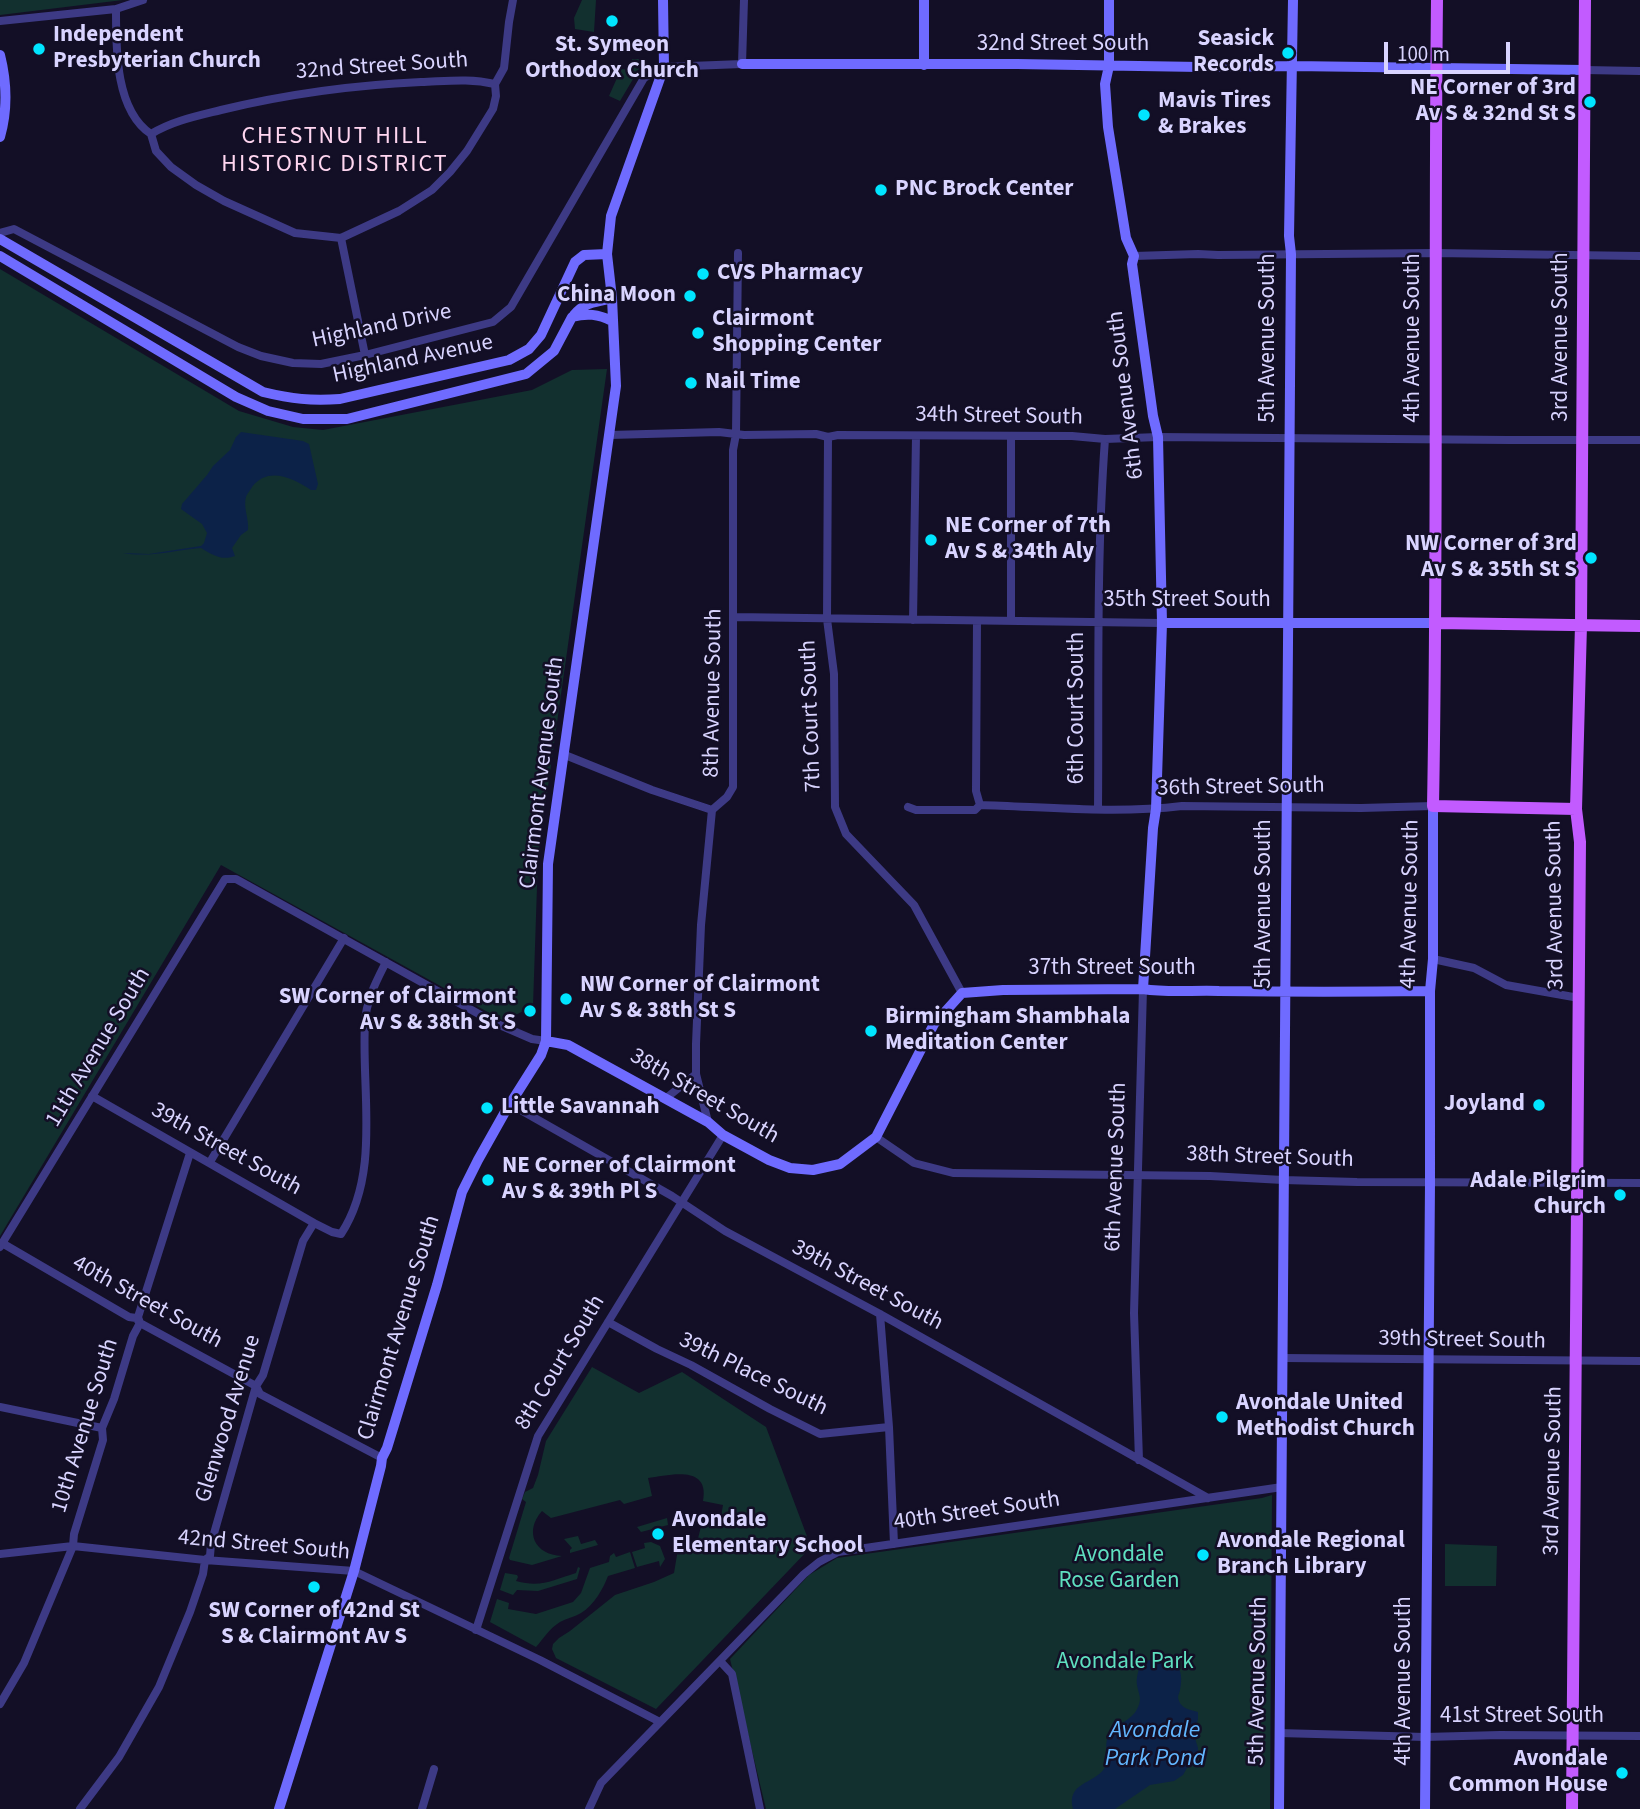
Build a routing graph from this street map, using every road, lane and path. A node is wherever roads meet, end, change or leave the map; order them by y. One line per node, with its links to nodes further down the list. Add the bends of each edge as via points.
1 (143, 0): 10 (street)
2 (513, 0): 21 (street, via 504,68)
3 (663, 0): 17 (street, Clairmont Avenue South)
4 (744, 0): 13 (street)
5 (924, 0): 14 (street)
6 (1109, 0): 15 (street, 6th Avenue South)
7 (1293, 0): 16 (street, 5th Avenue South)
8 (1437, 0): 18 (main road, 4th Avenue South)
9 (1585, 0): 19 (main road, 3rd Avenue South)
10 (116, 9): 11 (street); 23 (street, via 116,51 125,97 140,127)
11 (0, 21)
12 (0, 55): 22 (street, via 5,79)
13 (742, 64): 14 (street, 32nd Street South); 17 (street, 32nd Street South)
14 (924, 65): 15 (street, 32nd Street South)
15 (1109, 66): 16 (street, 32nd Street South); 34 (street, 6th Avenue South, via 1105,84 1108,127 1126,238)
16 (1293, 66): 18 (street, 32nd Street South); 31 (street, 5th Avenue South)
17 (664, 67): 30 (street, Clairmont Avenue South, via 611,216); 39 (street, Highland Drive, via 644,78 511,307 493,322)
18 (1436, 68): 19 (street, 32nd Street South); 29 (main road, 4th Avenue South)
19 (1584, 70): 20 (street); 32 (main road, 3rd Avenue South)
20 (1640, 71)
21 (495, 84): 23 (street, 32nd Street South, via 475,80 323,90 166,124); 26 (street, via 493,109 450,172 399,211)
22 (3, 118): 24 (street)
23 (151, 134): 26 (street, via 156,151 171,167 224,201 295,233)
24 (0, 137)
25 (0, 233): 39 (street, Highland Drive, via 14,229 261,356 321,364)
26 (341, 238): 39 (street)
27 (0, 239): 30 (street, Highland Avenue, via 263,392 312,401 341,399 509,360 541,335 575,262 584,254)
28 (738, 253): 40 (street, 8th Avenue South)
29 (1436, 253): 31 (street); 32 (street); 48 (main road, 4th Avenue South)
30 (607, 254): 36 (street, Clairmont Avenue South)
31 (1291, 254): 34 (street); 47 (street, 5th Avenue South)
32 (1583, 255): 35 (street); 49 (main road, 3rd Avenue South)
33 (0, 256): 37 (street, Highland Avenue, via 236,397 303,419 346,419 526,374 554,351)
34 (1134, 256): 45 (street, 6th Avenue South)
35 (1640, 256)
36 (612, 298): 37 (street, via 588,303); 38 (street, Clairmont Avenue South)
37 (572, 317): 38 (street, via 600,315)
38 (612, 321): 41 (street, Clairmont Avenue South, via 616,386)
39 (365, 355)
40 (736, 434): 41 (street, 34th Street South); 43 (street, 34th Street South); 51 (street, 8th Avenue South)
41 (610, 435): 62 (street, Clairmont Avenue South)
42 (916, 436): 43 (street, 34th Street South); 44 (street, 34th Street South); 53 (street)
43 (828, 437): 52 (street, 7th Court South)
44 (1011, 437): 46 (street, 34th Street South); 55 (street)
45 (1158, 437): 46 (street, 34th Street South); 47 (street, 34th Street South); 58 (street, 6th Avenue South)
46 (1105, 439): 56 (street, 6th Court South)
47 (1291, 439): 48 (street, 34th Street South); 57 (street, 5th Avenue South)
48 (1436, 439): 49 (street, 34th Street South); 59 (main road, 4th Avenue South)
49 (1582, 439): 50 (street, 34th Street South); 60 (main road, 3rd Avenue South)
50 (1640, 440)
51 (734, 617): 52 (street, 35th Street South); 70 (street, 8th Avenue South, via 733,787)
52 (827, 619): 53 (street, 35th Street South); 78 (street, 7th Court South, via 834,674 835,807 846,834 914,905)
53 (913, 620): 54 (street, 35th Street South)
54 (977, 621): 55 (street, 35th Street South); 63 (street, via 976,791)
55 (1011, 621): 56 (street, 35th Street South)
56 (1098, 622): 58 (street, 35th Street South); 67 (street, 6th Court South)
57 (1288, 622): 58 (street, 35th Street South); 59 (street, 35th Street South); 66 (street, 5th Avenue South)
58 (1162, 623): 68 (street, 6th Avenue South)
59 (1436, 623): 60 (main road, 35th Street South); 64 (main road, 4th Avenue South)
60 (1581, 625): 61 (main road, 35th Street South); 69 (main road, 3rd Avenue South)
61 (1640, 626)
62 (565, 755): 70 (street); 80 (street, Clairmont Avenue South, via 548,864)
63 (980, 805): 65 (street, 36th Street South, via 975,810); 67 (street, 36th Street South)
64 (1433, 806): 66 (street, 36th Street South); 69 (main road, 36th Street South); 73 (street, 4th Avenue South)
65 (908, 807)
66 (1286, 807): 68 (street, 36th Street South); 77 (street, 5th Avenue South)
67 (1098, 809): 68 (street, 36th Street South)
68 (1156, 809): 75 (street, 6th Avenue South)
69 (1576, 809): 79 (main road, 3rd Avenue South, via 1580,842)
70 (712, 810): 81 (street, 8th Avenue South, via 701,925)
71 (236, 879): 72 (street, 38th Street South); 82 (street, 11th Avenue South, via 225,880)
72 (344, 938): 74 (street, 38th Street South); 89 (street)
73 (1433, 959): 76 (street, 4th Avenue South); 79 (street, via 1474,968 1506,985)
74 (386, 962): 80 (street, 38th Street South, via 495,1023); 96 (street, 39th Street South, via 371,993 365,1021 367,1142 360,1189 341,1234)
75 (1143, 989): 77 (street, 37th Street South); 78 (street, 37th Street South); 90 (street, 6th Avenue South)
76 (1430, 991): 77 (street, 37th Street South); 92 (street, 4th Avenue South)
77 (1286, 992): 91 (street, 5th Avenue South)
78 (962, 993): 87 (street, via 934,1024)
79 (1578, 998): 93 (main road, 3rd Avenue South)
80 (546, 1041): 83 (street, 38th Street South, via 568,1045); 84 (street, Clairmont Avenue South)
81 (696, 1074): 83 (street); 85 (street, 8th Avenue South)
82 (92, 1096): 88 (street, 39th Street South); 97 (street, 11th Avenue South)
83 (665, 1099): 85 (street, 38th Street South)
84 (510, 1104): 95 (street, 39th Street South); 109 (street, Clairmont Avenue South, via 462,1192)
85 (708, 1122): 86 (street, 38th Street South)
86 (723, 1135): 87 (street, 38th Street South, via 790,1168 813,1170 840,1164); 95 (street, 8th Court South)
87 (876, 1137): 90 (street, 38th Street South, via 914,1163 953,1173)
88 (190, 1153): 89 (street, 39th Street South); 100 (street, 10th Avenue South, via 138,1317)
89 (210, 1162): 96 (street, 39th Street South)
90 (1138, 1176): 91 (street, 38th Street South); 110 (street, 6th Avenue South, via 1133,1313)
91 (1283, 1180): 92 (street, 38th Street South); 101 (street, 5th Avenue South)
92 (1430, 1182): 93 (street, 38th Street South); 102 (street, 4th Avenue South)
93 (1577, 1182): 94 (street, 38th Street South); 103 (main road, 3rd Avenue South)
94 (1640, 1183)
95 (681, 1202): 98 (street, 39th Street South, via 725,1231); 99 (street, 8th Court South)
96 (314, 1223): 105 (street, Glenwood Avenue, via 303,1241)
97 (1, 1245): 100 (street, 40th Street South)
98 (880, 1314): 107 (street); 110 (street, 39th Street South)
99 (608, 1322): 107 (street, 39th Place South, via 820,1434); 118 (street, 8th Court South, via 535,1444)
100 (140, 1323): 105 (street, 40th Street South); 108 (street, 10th Avenue South)
101 (1283, 1359): 102 (street, 39th Street South); 111 (street, 5th Avenue South)
102 (1429, 1360): 103 (street, 39th Street South); 126 (street, 4th Avenue South)
103 (1576, 1361): 104 (street, 39th Street South); 124 (main road, 3rd Avenue South)
104 (1640, 1361)
105 (256, 1386): 109 (street, 40th Street South, via 260,1394); 116 (street, Glenwood Avenue, via 210,1556)
106 (0, 1407): 108 (street)
107 (889, 1427): 113 (street)
108 (102, 1429): 114 (street, 10th Avenue South, via 103,1440)
109 (382, 1458): 117 (street, Clairmont Avenue South)
110 (1139, 1460): 112 (street, 39th Street South)
111 (1282, 1487): 112 (street, 40th Street South); 123 (street, 5th Avenue South)
112 (1208, 1499): 113 (street, 40th Street South)
113 (894, 1544): 119 (street, 40th Street South, via 838,1552 819,1562)
114 (73, 1546): 115 (street, 42nd Street South); 116 (street, 42nd Street South); 120 (street, 10th Avenue South, via 24,1663)
115 (0, 1554)
116 (205, 1560): 117 (street, 42nd Street South); 128 (street, Glenwood Avenue, via 190,1612 159,1687 119,1757)
117 (354, 1571): 118 (street, 42nd Street South); 129 (street, Clairmont Avenue South)
118 (476, 1630): 122 (street, 42nd Street South)
119 (720, 1661): 122 (street, 40th Street South); 132 (street, via 732,1674)
120 (3, 1694): 121 (street, 10th Avenue South)
121 (0, 1704)
122 (660, 1722): 131 (street, 40th Street South, via 601,1783)
123 (1279, 1734): 126 (street, 41st Street South); 133 (street, 5th Avenue South)
124 (1572, 1736): 125 (street, 41st Street South); 126 (street, 41st Street South); 135 (main road, 3rd Avenue South)
125 (1640, 1736)
126 (1425, 1737): 134 (street, 4th Avenue South)
127 (434, 1769): 130 (street)
128 (80, 1809)
129 (279, 1809)
130 (422, 1809)
131 (589, 1809)
132 (760, 1809)
133 (1279, 1809)
134 (1426, 1809)
135 (1572, 1809)

